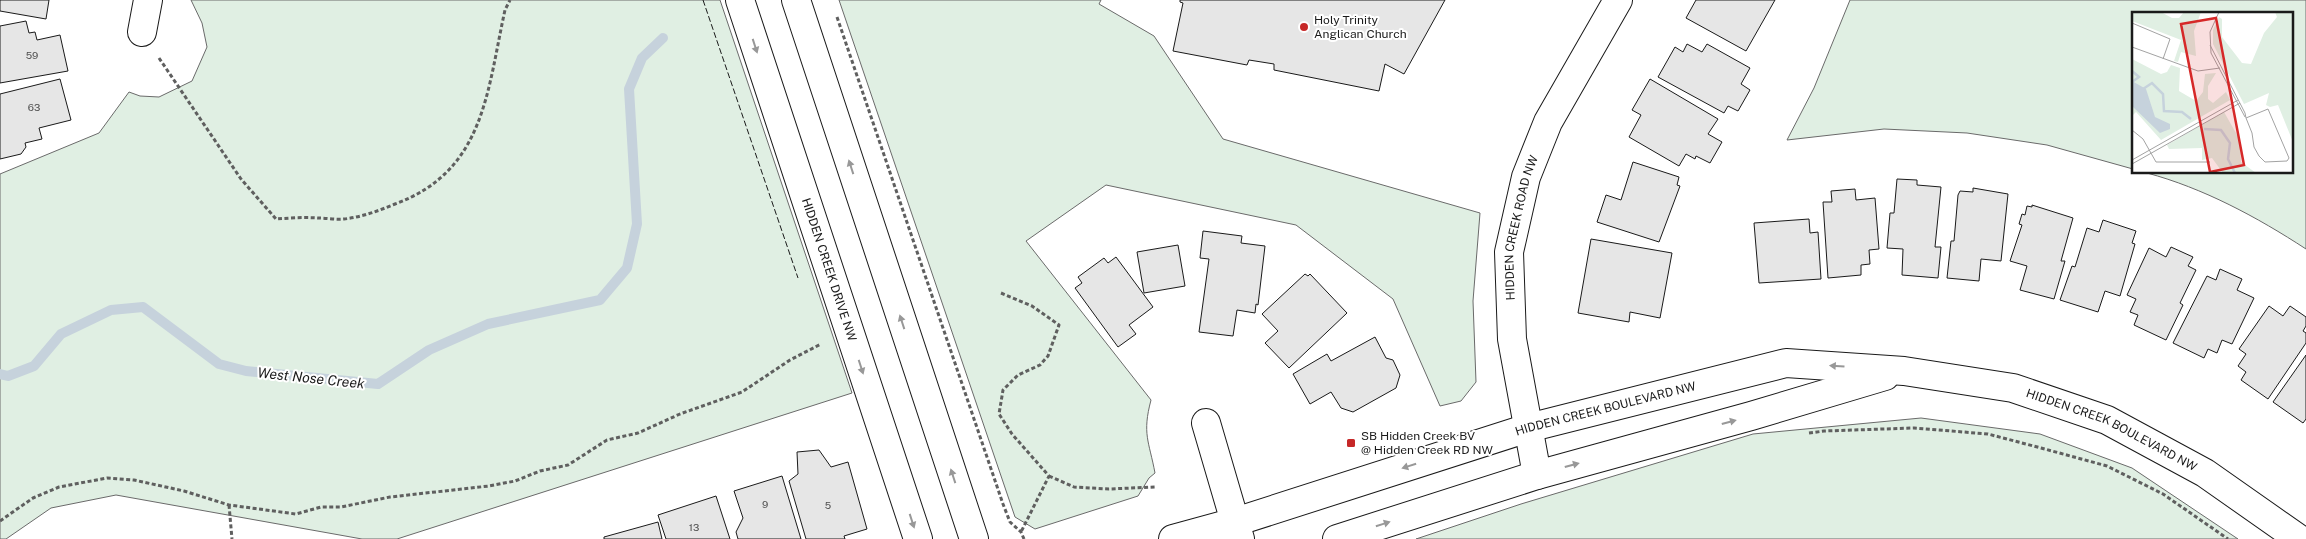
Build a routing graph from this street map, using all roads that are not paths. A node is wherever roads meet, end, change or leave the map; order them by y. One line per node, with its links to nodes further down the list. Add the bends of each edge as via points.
1 (148, 0): 5 (street)
2 (740, 0): 11 (street, HIDDEN CREEK DRIVE NW, one-way to 11)
3 (796, 0): 12 (street, one-way to 3)
4 (1618, 0): 8 (street, HIDDEN CREEK ROAD NW, via 1548,122 1526,177 1509,252 1512,339)
5 (142, 32)
6 (1904, 371): 8 (street, HIDDEN CREEK BOULEVARD NW, one-way to 8, via 1786,363); 9 (street, HIDDEN CREEK BOULEVARD NW, one-way to 6); 15 (street, HIDDEN CREEK BOULEVARD NW, via 2013,388 2107,420 2206,473)
7 (1206, 423): 10 (street)
8 (1528, 428): 9 (street, HIDDEN CREEK ROAD NW); 10 (street, HIDDEN CREEK BOULEVARD NW, one-way to 10)
9 (1536, 475): 14 (street, HIDDEN CREEK BOULEVARD NW, one-way to 9)
10 (1237, 530): 13 (street, HIDDEN CREEK BOULEVARD NW)
11 (918, 539)
12 (974, 539)
13 (1174, 539)
14 (1337, 539)
15 (2299, 539)

